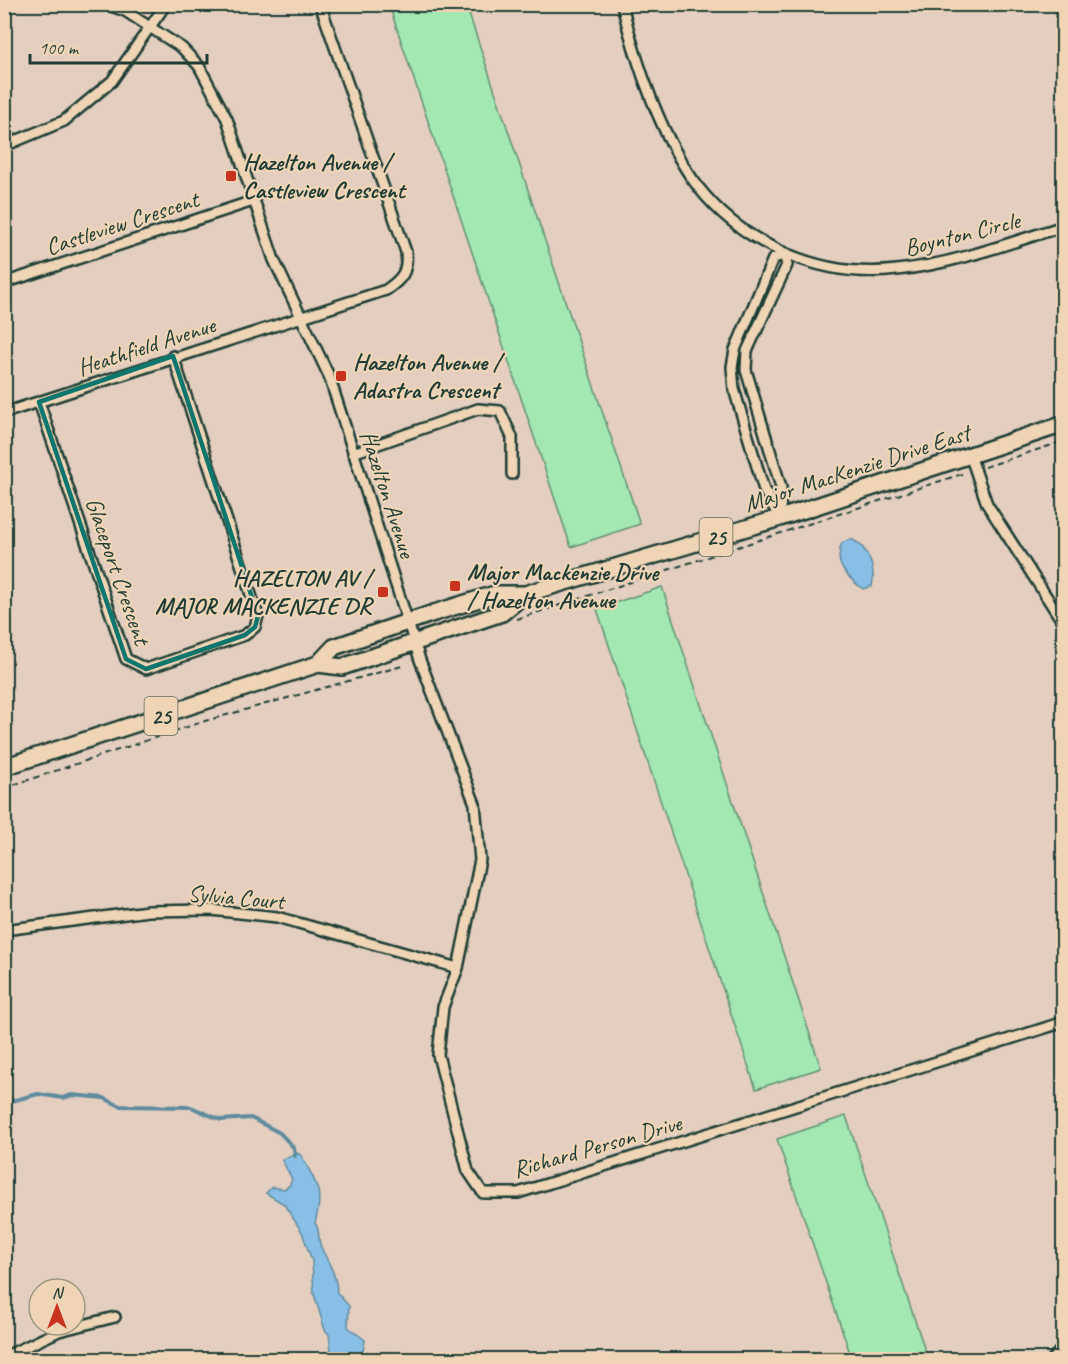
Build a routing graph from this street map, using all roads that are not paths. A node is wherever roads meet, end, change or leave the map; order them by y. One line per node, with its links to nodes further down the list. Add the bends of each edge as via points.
1 (105, 4): 5 (street, Hazelton Avenue)
2 (166, 4): 5 (street)
3 (320, 4): 11 (street, Heathfield Avenue, via 407,264 405,276 386,290)
4 (622, 4): 9 (street, Boynton Circle, via 666,132 683,164 700,189 731,220)
5 (150, 26): 6 (street, via 112,81 64,121); 7 (street, Hazelton Avenue, via 182,48 214,91)
6 (4, 146)
7 (253, 201): 10 (street, Castleview Crescent); 11 (street, Hazelton Avenue, via 274,260)
8 (1064, 226): 9 (street, Boynton Circle, via 943,263 895,271 826,268)
9 (784, 254): 13 (street, via 787,265 747,351); 14 (street, via 773,259 735,350)
10 (4, 283)
11 (301, 317): 12 (street, Heathfield Avenue); 18 (street, Hazelton Avenue, via 322,356)
12 (173, 356): 15 (street, Heathfield Avenue); 15 (street, Glaceport Crescent, via 258,616 255,627 245,635 146,669 126,659)
13 (748, 385): 14 (street); 21 (street, via 781,488)
14 (734, 389): 21 (street, via 765,493)
15 (39, 402): 16 (street, Heathfield Avenue)
16 (4, 413)
17 (1064, 424): 19 (main road, Major MacKenzie Drive East / 25)
18 (353, 453): 20 (street, via 478,410 500,411 513,437); 23 (street, Hazelton Avenue)
19 (970, 455): 21 (main road, Major MacKenzie Drive East / 25); 24 (street, via 987,504)
20 (513, 474)
21 (780, 518): 22 (main road, Major MacKenzie Drive East / 25)
22 (525, 594): 23 (main road, Major MacKenzie Drive East / 25, via 495,594); 25 (main road, Major MacKenzie Drive East / 25, via 502,613)
23 (409, 622): 25 (street, Hazelton Avenue); 26 (main road, Major MacKenzie Drive East / 25, via 334,647)
24 (1064, 624)
25 (415, 643): 26 (main road, Major MacKenzie Drive East / 25, via 342,667); 29 (street, Richard Person Drive, via 475,804 480,860)
26 (318, 664): 27 (main road, Major MacKenzie Drive East / 25)
27 (4, 767)
28 (4, 930): 29 (street, Sylvia Court, via 148,911 211,910 277,917)
29 (458, 968): 30 (street, Richard Person Drive, via 443,1007 438,1055 468,1171 483,1193 518,1193)
30 (1064, 1022)
31 (115, 1317): 33 (street, via 59,1331)
32 (1064, 1346): 34 (street)
33 (4, 1357)
34 (1055, 1358)

